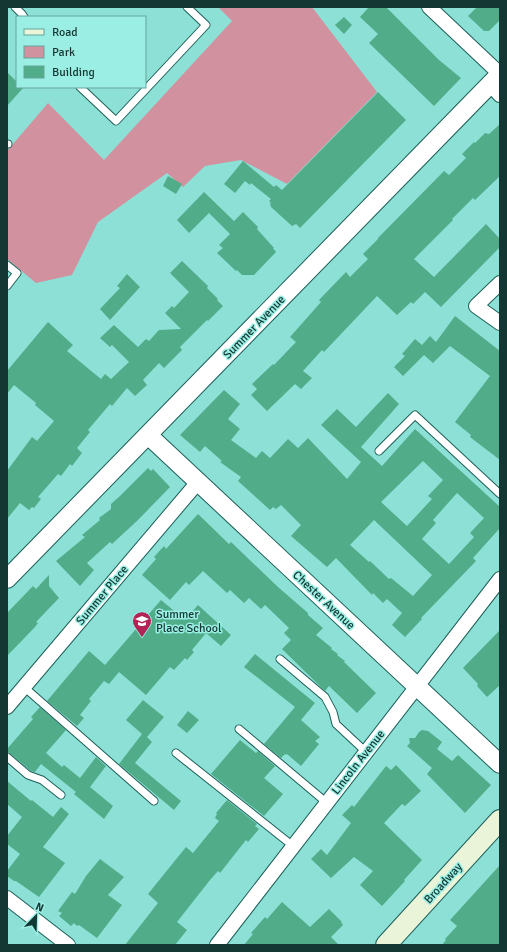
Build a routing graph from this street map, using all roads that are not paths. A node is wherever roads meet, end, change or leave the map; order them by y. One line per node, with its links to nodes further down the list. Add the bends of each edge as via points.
1 (15, 7): 4 (lane)
2 (187, 7): 6 (lane, via 206,25 116,120)
3 (429, 7): 5 (street)
4 (23, 16)
5 (497, 82): 11 (street, Summer Avenue)
6 (81, 88)
7 (7, 265): 9 (lane, via 17,273)
8 (499, 285): 10 (street, via 476,306)
9 (7, 286)
10 (500, 323)
11 (148, 435): 13 (street, Chester Avenue); 15 (street, Summer Avenue)
12 (378, 451): 14 (lane, via 415,415)
13 (198, 482): 18 (street, Summer Place); 19 (street, Chester Avenue)
14 (500, 494)
15 (7, 579)
16 (500, 579): 19 (street, Lincoln Avenue)
17 (280, 659): 22 (lane, via 325,697 336,724)
18 (24, 687): 20 (street, Summer Place); 27 (lane)
19 (417, 687): 22 (street, Lincoln Avenue); 25 (street, Chester Avenue)
20 (7, 707)
21 (239, 730): 28 (lane)
22 (366, 752): 28 (street, Lincoln Avenue)
23 (176, 753): 30 (lane)
24 (7, 757): 26 (lane, via 28,775 42,780)
25 (500, 764)
26 (60, 795)
27 (154, 801)
28 (327, 803): 30 (street, Lincoln Avenue)
29 (500, 820): 34 (main road, Broadway)
30 (293, 846): 33 (street, Lincoln Avenue)
31 (7, 898): 32 (street)
32 (68, 945)
33 (217, 945)
34 (386, 945)

